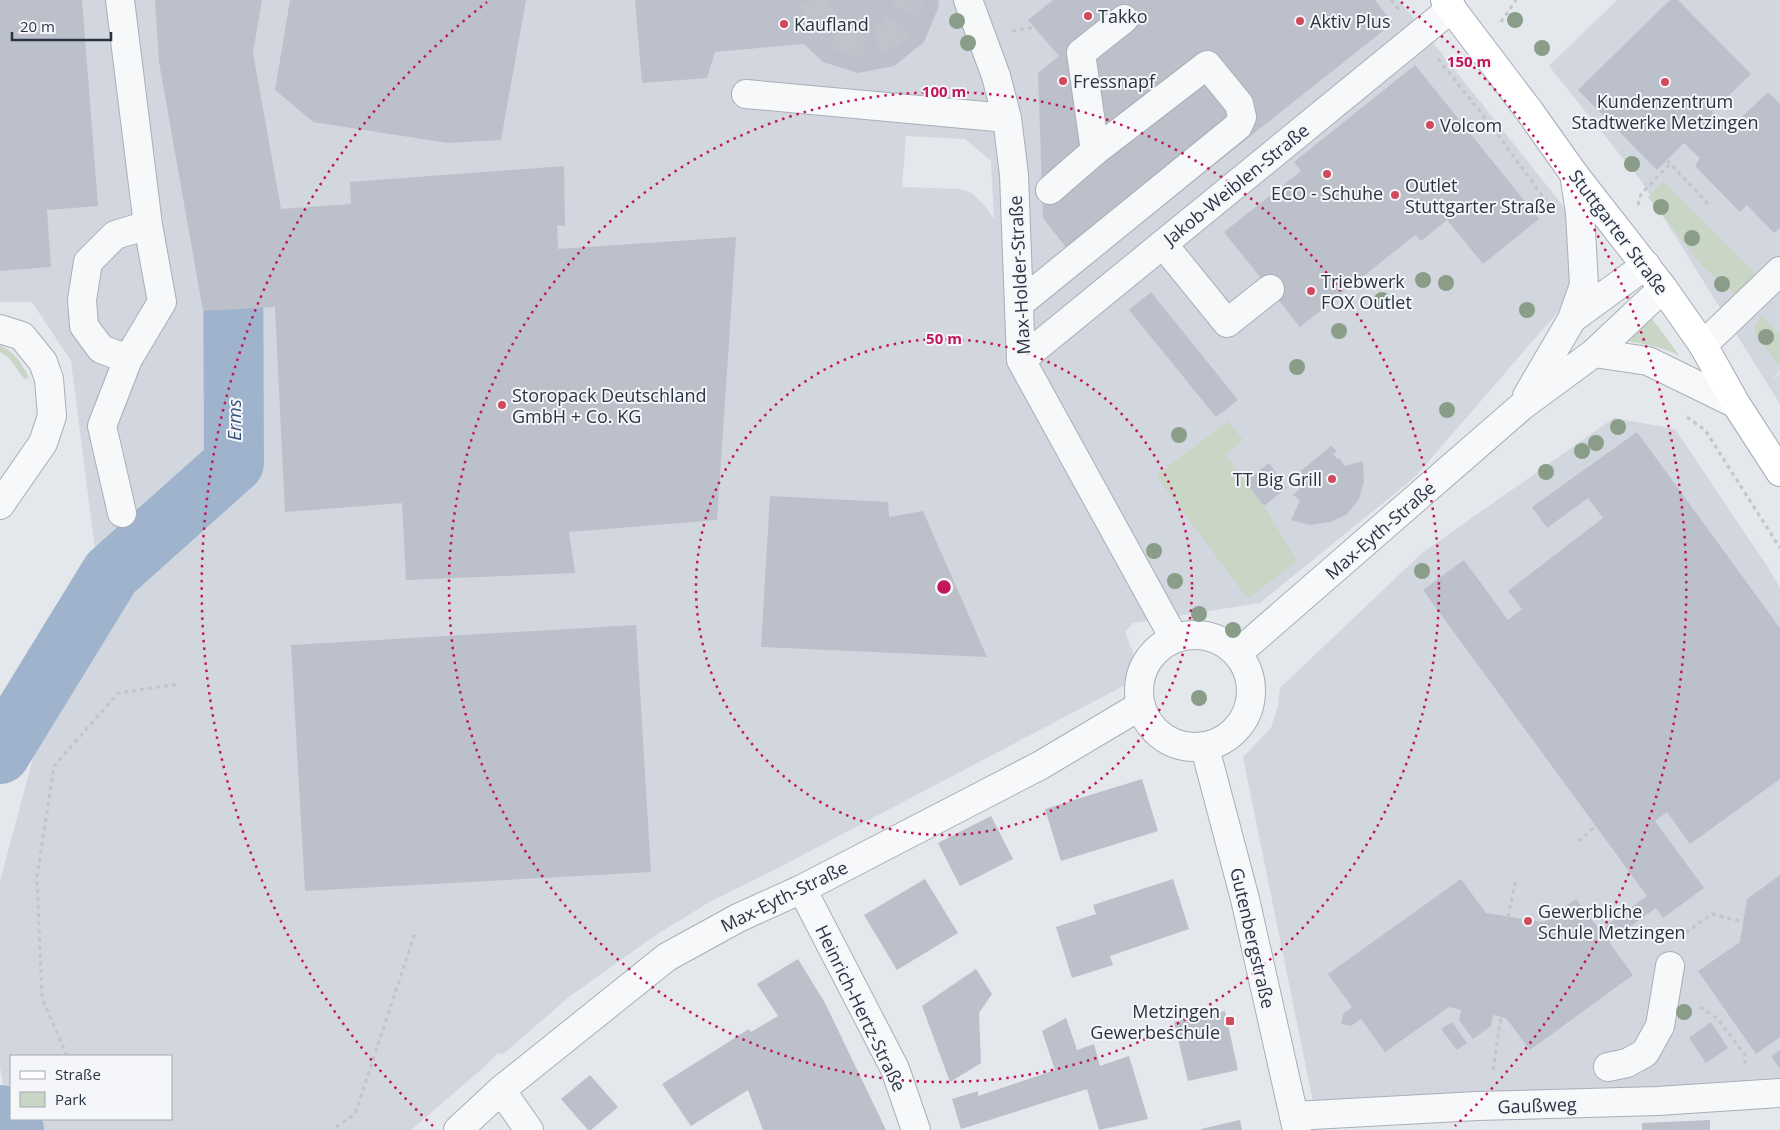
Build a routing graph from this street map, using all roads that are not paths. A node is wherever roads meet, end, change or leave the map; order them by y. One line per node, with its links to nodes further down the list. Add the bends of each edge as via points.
1 (120, 0): 10 (street)
2 (968, 0): 6 (street, Max-Holder-Straße)
3 (1448, 4): 8 (main road, Stuttgarter Straße); 11 (street, Jakob-Weiblen-Straße, via 1419,34)
4 (1124, 19): 7 (street, via 1080,53)
5 (746, 94): 6 (street)
6 (1007, 118): 16 (street, Max-Holder-Straße, via 1014,175)
7 (1095, 151): 9 (street); 16 (street, via 1207,65 1239,104 1242,117 1238,126)
8 (1574, 174): 12 (main road, Stuttgarter Straße); 17 (street, Max-Eyth-Straße, via 1580,212 1584,285)
9 (1050, 190)
10 (148, 225): 21 (street, via 162,302); 21 (street, via 115,235 88,262 82,300 84,326 101,349)
11 (1163, 244): 15 (street, via 1227,322); 22 (street, Jakob-Weiblen-Straße)
12 (1646, 265): 14 (main road, Stuttgarter Straße); 17 (street, Max-Eyth-Straße)
13 (1780, 271): 19 (street)
14 (1663, 288): 19 (main road, Stuttgarter Straße); 20 (street, Max-Eyth-Straße)
15 (1270, 289)
16 (1019, 304): 22 (street, Max-Holder-Straße)
17 (1572, 319): 24 (street, Max-Eyth-Straße)
18 (0, 329): 26 (street, via 22,336 43,362 49,379 52,416 43,443)
19 (1703, 345): 23 (main road, Stuttgarter Straße)
20 (1594, 353): 23 (street, via 1648,361); 24 (street, Max-Eyth-Straße)
21 (128, 359): 27 (street, via 102,426)
22 (1021, 360): 28 (street, Max-Holder-Straße)
23 (1736, 404): 25 (main road, Stuttgarter Straße)
24 (1522, 406): 29 (street, Max-Eyth-Straße)
25 (1780, 472)
26 (0, 506)
27 (122, 513)
28 (1174, 638): 29 (street, via 1193,634 1212,637); 30 (street, via 1151,655 1140,678)
29 (1238, 653): 31 (street, via 1248,670 1252,687 1250,707 1240,728 1224,741)
30 (1140, 706): 31 (street, via 1151,728 1163,738 1182,747); 32 (street, Max-Eyth-Straße, via 1040,765)
31 (1205, 748): 37 (street, Gutenbergstraße, via 1245,900)
32 (802, 889): 35 (street, Max-Eyth-Straße, via 738,918 667,957); 40 (street, Heinrich-Hertz-Straße, via 895,1069)
33 (1672, 953): 34 (street, via 1660,1026 1645,1053 1627,1063)
34 (1608, 1067)
35 (501, 1090): 38 (street, Max-Eyth-Straße); 39 (street)
36 (1780, 1093): 37 (street, Gaußweg, via 1658,1102 1477,1106)
37 (1296, 1123)
38 (458, 1130)
39 (529, 1130)
40 (916, 1130)

